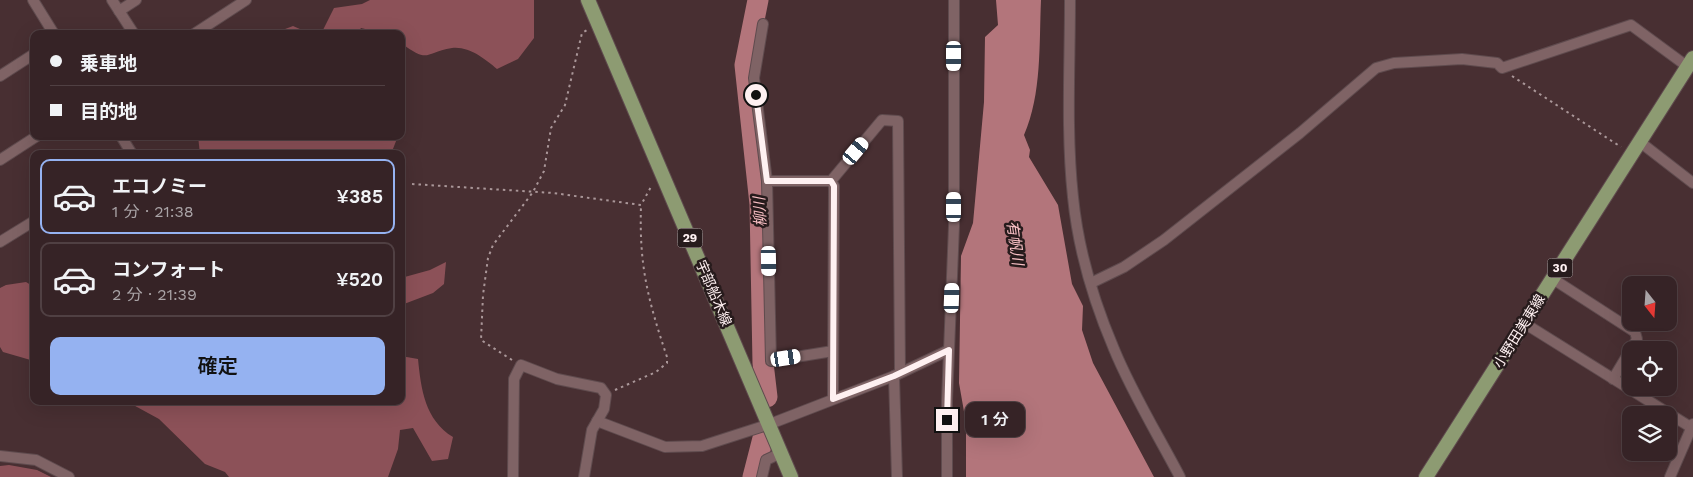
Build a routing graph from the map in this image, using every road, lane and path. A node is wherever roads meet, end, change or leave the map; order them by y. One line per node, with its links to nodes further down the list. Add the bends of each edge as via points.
1 (33, 0): 11 (street)
2 (112, 0): 8 (street)
3 (136, 0): 8 (street)
4 (246, 0): 13 (street)
5 (588, 0): 9 (main road, 宇部船木線 / 29)
6 (954, 0): 34 (street, via 954,226)
7 (1070, 0): 32 (street, via 1073,197)
8 (119, 11): 12 (street)
9 (598, 23): 22 (main road, 宇部船木線 / 29); 27 (path, via 582,33 572,83 551,128 544,171)
10 (763, 24): 23 (street, via 754,78)
11 (52, 30)
12 (131, 30)
13 (200, 30)
14 (30, 57): 17 (street)
15 (1690, 62): 16 (street, via 1631,25); 19 (main road, 小野田美東線 / 30)
16 (1502, 68): 20 (path); 32 (street, via 1497,63 1462,59 1394,63 1376,68 1164,240)
17 (0, 76)
18 (31, 140): 21 (street)
19 (1640, 142): 20 (main road, 小野田美東線 / 30); 25 (street)
20 (1632, 154): 31 (main road, 小野田美東線 / 30)
21 (0, 160)
22 (660, 170): 28 (path); 42 (main road, 宇部船木線 / 29)
23 (767, 181): 24 (street); 35 (street, via 771,361)
24 (831, 181): 35 (street, via 834,186); 37 (street, via 882,120 898,121)
25 (1693, 183)
26 (412, 184): 27 (path)
27 (532, 192): 28 (path); 36 (path, via 493,245 483,295 481,340)
28 (641, 204): 39 (path, via 643,272 667,363 656,372)
29 (30, 223): 30 (street)
30 (0, 242)
31 (1553, 279): 33 (main road, 小野田美東線 / 30); 38 (street, via 1635,332 1637,339)
32 (1091, 284): 53 (street, via 1114,350)
33 (1524, 323): 38 (street); 54 (main road, 小野田美東線 / 30)
34 (949, 350): 37 (street); 52 (street)
35 (833, 351): 40 (street)
36 (521, 365): 39 (street, via 557,379 601,388); 47 (street, via 514,379)
37 (897, 374): 40 (street); 51 (street)
38 (1613, 379): 43 (street)
39 (606, 395): 41 (street, via 604,409)
40 (833, 399): 42 (street)
41 (597, 421): 42 (street, via 665,447 685,448 702,446); 48 (street, via 587,450)
42 (770, 424): 44 (main road, 宇部船木線 / 29)
43 (1692, 426): 55 (street)
44 (782, 453): 49 (street, via 766,460); 50 (main road, 宇部船木線 / 29)
45 (0, 456): 46 (street, via 36,460)
46 (69, 477)
47 (513, 477)
48 (584, 477)
49 (762, 477)
50 (791, 477)
51 (897, 477)
52 (946, 477)
53 (1180, 477)
54 (1426, 477)
55 (1670, 477)

